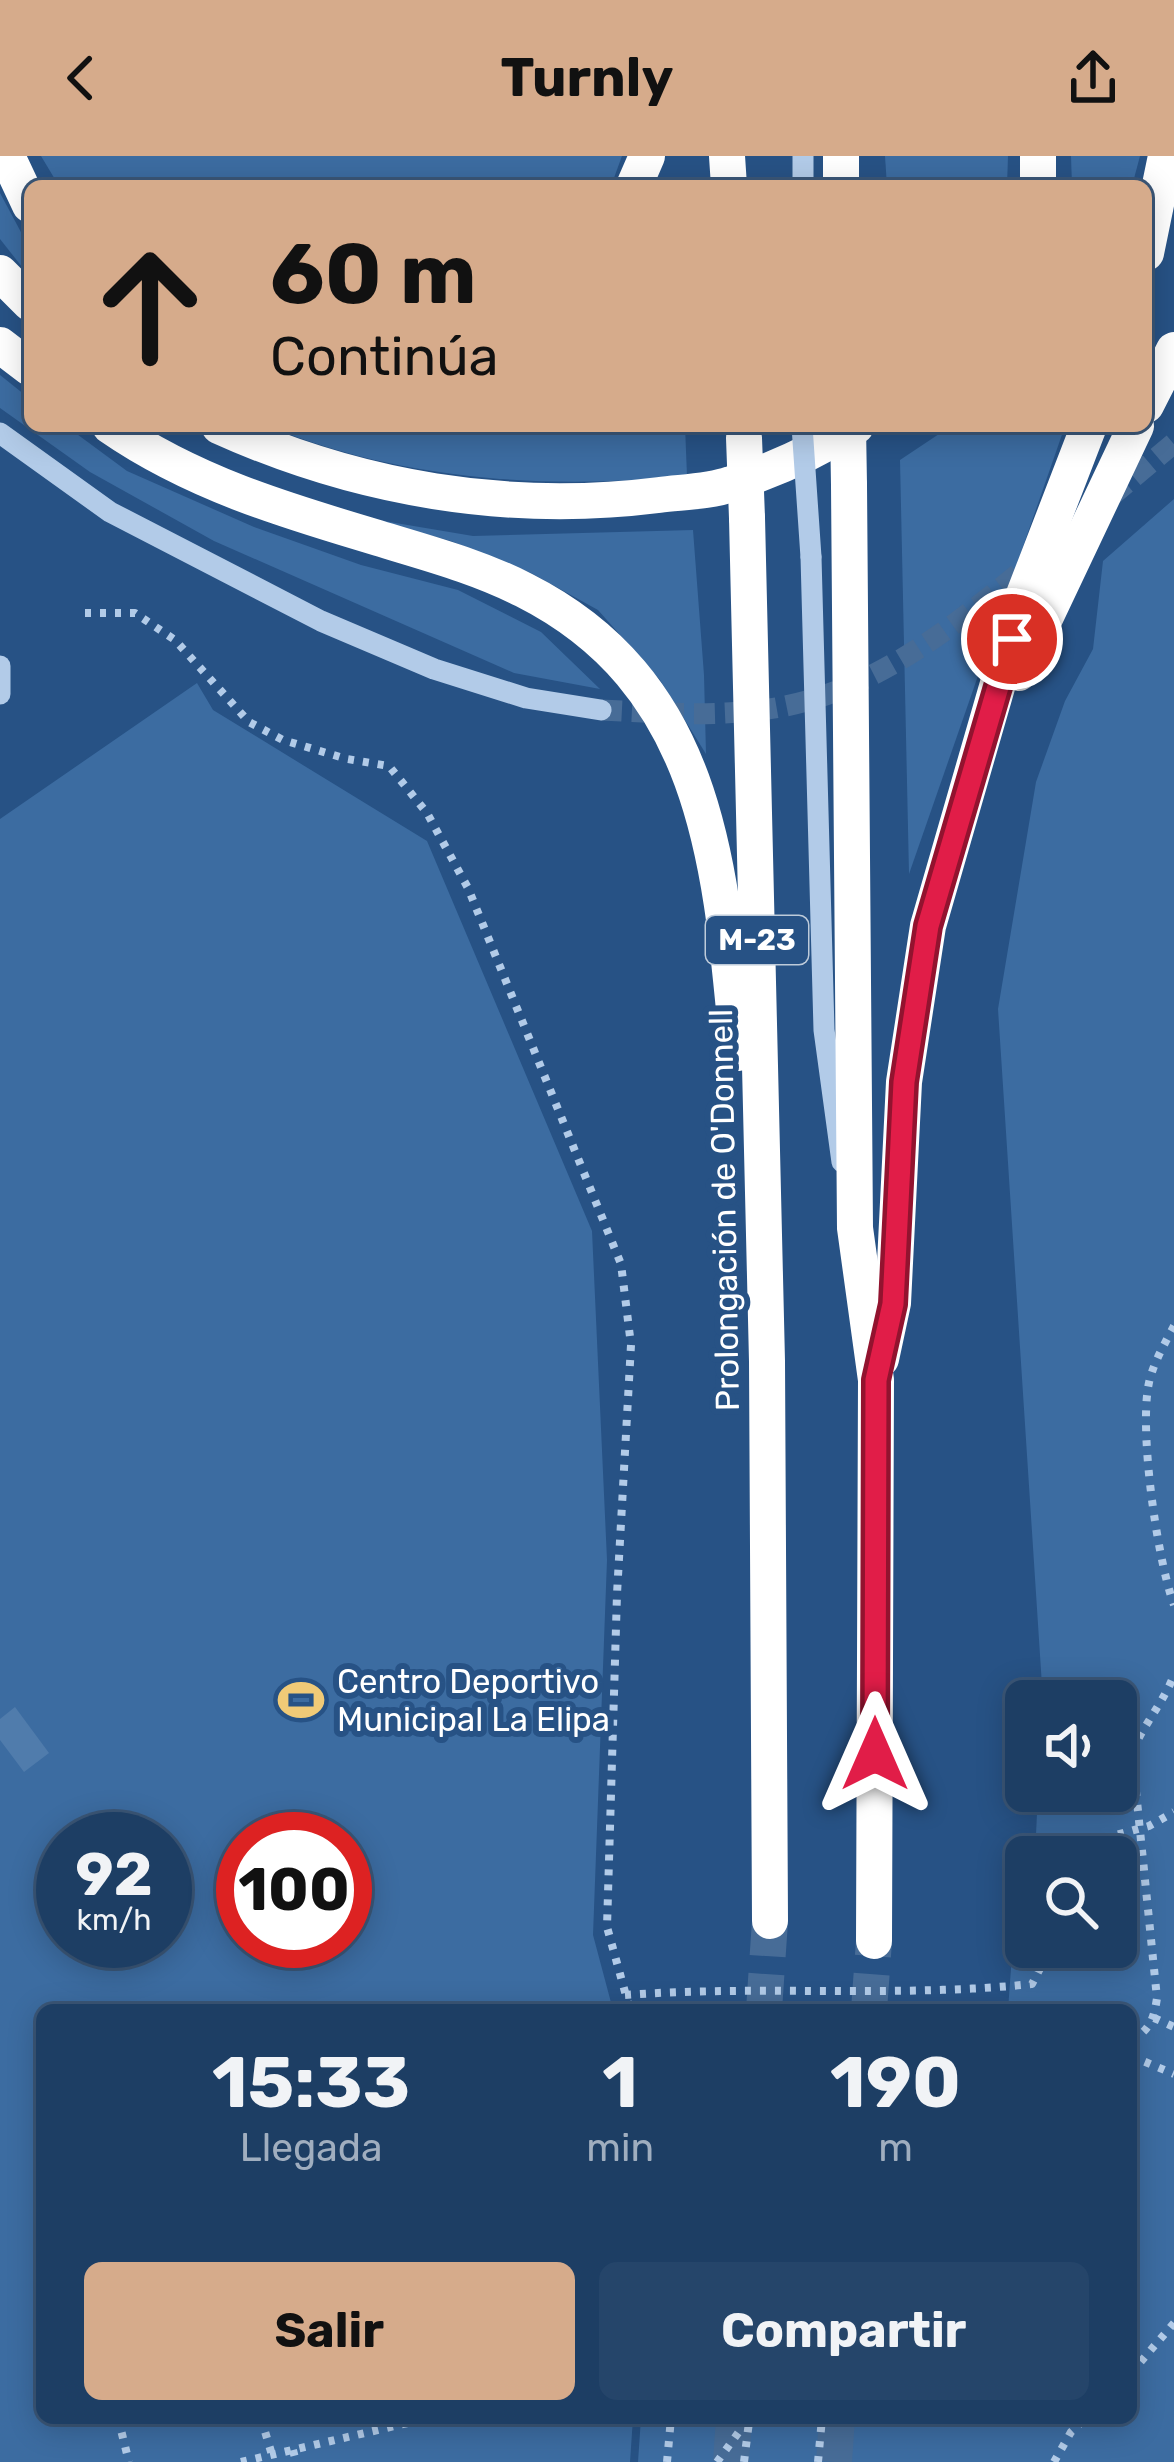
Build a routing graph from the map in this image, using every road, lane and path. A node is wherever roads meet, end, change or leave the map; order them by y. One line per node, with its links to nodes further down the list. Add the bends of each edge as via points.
1 (7, 156): 3 (highway)
2 (1166, 156): 4 (highway)
3 (24, 192)
4 (1152, 224)
5 (0, 273): 6 (highway)
6 (24, 297)
7 (0, 345): 9 (highway)
8 (1174, 350): 10 (highway)
9 (24, 363)
10 (1152, 393)
11 (120, 432): 27 (highway, via 265,505 526,591 619,659 657,703 701,806 722,900)
12 (236, 432): 15 (highway, via 378,483 496,502 614,500 728,486)
13 (743, 432): 27 (highway, Prolongación de O'Donnell / M-23, bridge)
14 (802, 432): 25 (street, bridge, via 824,1030)
15 (844, 432)
16 (852, 432): 25 (highway, M-23, bridge)
17 (1087, 432): 24 (highway, via 1023,597)
18 (1133, 432): 24 (highway)
19 (0, 433): 23 (street, via 110,512 321,621 434,669 526,698)
20 (86, 613): 37 (path, via 135,613 175,640 249,722 283,740 389,766 427,813 468,888 613,1243 631,1345 607,1927)
21 (0, 666): 22 (street)
22 (0, 694)
23 (601, 710)
24 (977, 764): 28 (highway, via 928,926 904,1082 893,1304)
25 (855, 1228): 28 (highway, M-23)
26 (1174, 1326): 29 (path, via 1148,1383 1145,1425)
27 (767, 1361): 34 (highway, Prolongación de O'Donnell / M-23)
28 (876, 1380): 35 (highway, M-23)
29 (1174, 1605)
30 (1174, 1675): 32 (path, via 1132,1751)
31 (1174, 1812): 32 (path)
32 (1139, 1829): 33 (path); 39 (path)
33 (1113, 1836)
34 (770, 1922)
35 (874, 1942)
36 (1040, 1968): 37 (path, via 1032,1984 952,1992)
37 (625, 1995): 38 (path)
38 (628, 2004)
39 (1154, 2018): 40 (path); 41 (path)
40 (1174, 2027)
41 (1137, 2037)
42 (1137, 2059): 43 (path)
43 (1174, 2074)
44 (1174, 2323): 45 (path)
45 (1137, 2366)
46 (120, 2424): 56 (path)
47 (263, 2424): 55 (path)
48 (391, 2424): 54 (path)
49 (670, 2424): 59 (path)
50 (745, 2424): 60 (path)
51 (748, 2424): 61 (path)
52 (821, 2424): 62 (path)
53 (1080, 2424): 63 (path)
54 (293, 2450): 55 (path); 58 (path)
55 (272, 2455): 57 (path)
56 (129, 2462)
57 (241, 2462)
58 (296, 2462)
59 (667, 2462)
60 (717, 2462)
61 (744, 2462)
62 (818, 2462)
63 (1054, 2462)

